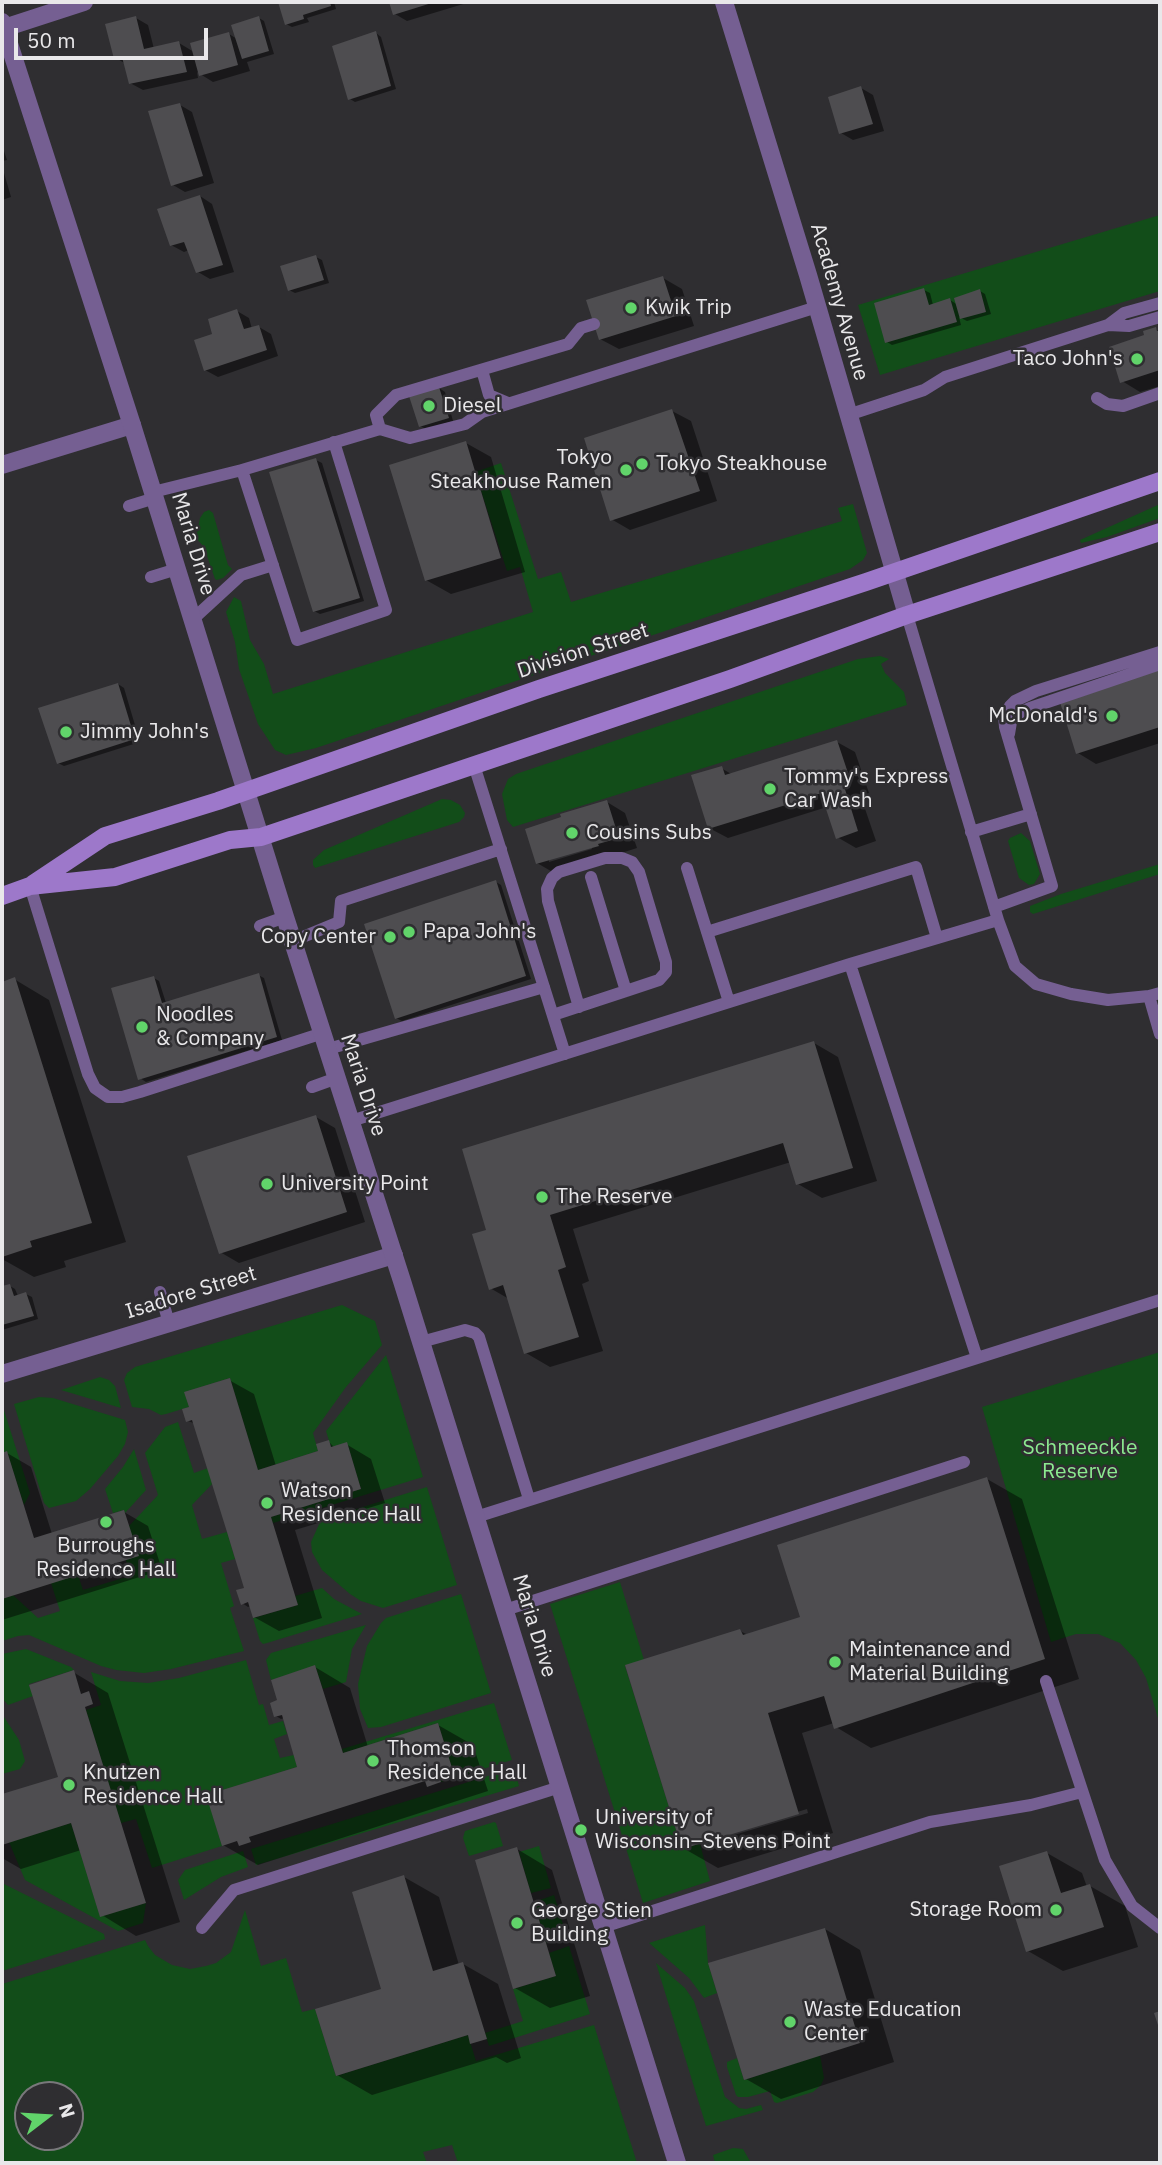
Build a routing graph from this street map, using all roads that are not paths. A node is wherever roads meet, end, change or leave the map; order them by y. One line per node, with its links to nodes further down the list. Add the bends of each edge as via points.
1 (83, 2): 3 (street)
2 (724, 2): 5 (street, Academy Avenue)
3 (2, 26): 14 (street, Maria Drive)
4 (1160, 303): 8 (lane, via 1124,313)
5 (817, 307): 12 (lane); 13 (street, Academy Avenue)
6 (1160, 317): 8 (lane, via 1129,326)
7 (594, 324): 9 (lane, via 581,328 568,344)
8 (1108, 325): 13 (lane, via 945,377 924,390)
9 (482, 370): 12 (lane, via 489,394); 15 (lane, via 396,395 376,415)
10 (1160, 393): 11 (lane, via 1123,406)
11 (1097, 398)
12 (508, 403): 15 (lane, via 465,424 410,439)
13 (849, 415): 25 (street, Academy Avenue)
14 (132, 425): 17 (street); 20 (street, Maria Drive)
15 (380, 429): 16 (lane)
16 (334, 442): 18 (lane); 23 (lane, via 386,610 297,640)
17 (2, 465)
18 (242, 470): 20 (lane); 23 (lane)
19 (1160, 481): 25 (main road, Division Street)
20 (154, 495): 21 (lane); 24 (street, Maria Drive)
21 (129, 506)
22 (1160, 532): 27 (main road, Division Street)
23 (273, 565): 28 (lane, via 242,575)
24 (177, 569): 26 (lane); 28 (street, Maria Drive)
25 (895, 572): 27 (street, Academy Avenue); 33 (main road, Division Street)
26 (151, 577)
27 (907, 615): 32 (main road, Division Street); 35 (lane)
28 (192, 620): 33 (street, Maria Drive)
29 (1160, 652): 31 (lane, via 1015,701 1004,716)
30 (1160, 664): 31 (lane, via 1017,714)
31 (1009, 738): 34 (lane)
32 (474, 765): 36 (main road, Division Street); 37 (lane)
33 (246, 791): 36 (street, Maria Drive); 40 (main road, Division Street, via 105,836)
34 (1031, 814): 35 (lane); 42 (lane, via 1052,886)
35 (971, 832): 42 (lane)
36 (261, 837): 40 (main road, Division Street, via 230,840 116,877); 43 (street, Maria Drive)
37 (501, 849): 47 (lane, via 341,901 339,922); 49 (lane)
38 (687, 867): 45 (lane)
39 (591, 877): 50 (lane)
40 (30, 886): 41 (main road, Division Street); 56 (lane, via 88,1074 95,1088 108,1097)
41 (2, 896)
42 (996, 914): 46 (lane); 51 (lane, via 1015,966 1036,984 1108,1000)
43 (285, 917): 44 (lane); 47 (street, Maria Drive)
44 (260, 926)
45 (707, 932): 46 (lane, via 916,867); 52 (lane)
46 (937, 938): 48 (lane)
47 (293, 941): 56 (street, Maria Drive)
48 (850, 964): 52 (lane); 66 (lane)
49 (544, 987): 54 (lane); 56 (lane)
50 (626, 991): 53 (lane); 53 (lane, via 659,980 666,972 666,962 639,872 632,862 605,858 559,872 547,889)
51 (1155, 995): 55 (lane)
52 (729, 1002): 57 (lane)
53 (579, 1007): 54 (lane)
54 (553, 1016): 57 (lane)
55 (1160, 1034)
56 (325, 1041): 58 (street, Maria Drive)
57 (565, 1054): 60 (lane)
58 (337, 1078): 59 (lane); 60 (street, Maria Drive)
59 (312, 1087)
60 (351, 1121): 61 (street, Maria Drive)
61 (394, 1255): 64 (street, Isadore Street); 65 (street, Maria Drive)
62 (160, 1292): 64 (lane)
63 (1160, 1300): 66 (lane)
64 (169, 1323): 67 (street, Isadore Street)
65 (421, 1342): 69 (lane, via 465,1329 479,1337); 70 (street, Maria Drive)
66 (977, 1358): 69 (lane)
67 (2, 1374)
68 (964, 1462): 71 (lane)
69 (529, 1499): 70 (lane)
70 (476, 1517): 71 (street, Maria Drive)
71 (505, 1610): 73 (street, Maria Drive)
72 (1046, 1681): 74 (lane)
73 (560, 1787): 75 (street, Maria Drive); 76 (lane, via 234,1890)
74 (1082, 1792): 75 (lane, via 930,1822); 77 (lane, via 1105,1860 1132,1906)
75 (603, 1927): 78 (street, Maria Drive)
76 (202, 1928)
77 (1160, 1928)
78 (677, 2163)

